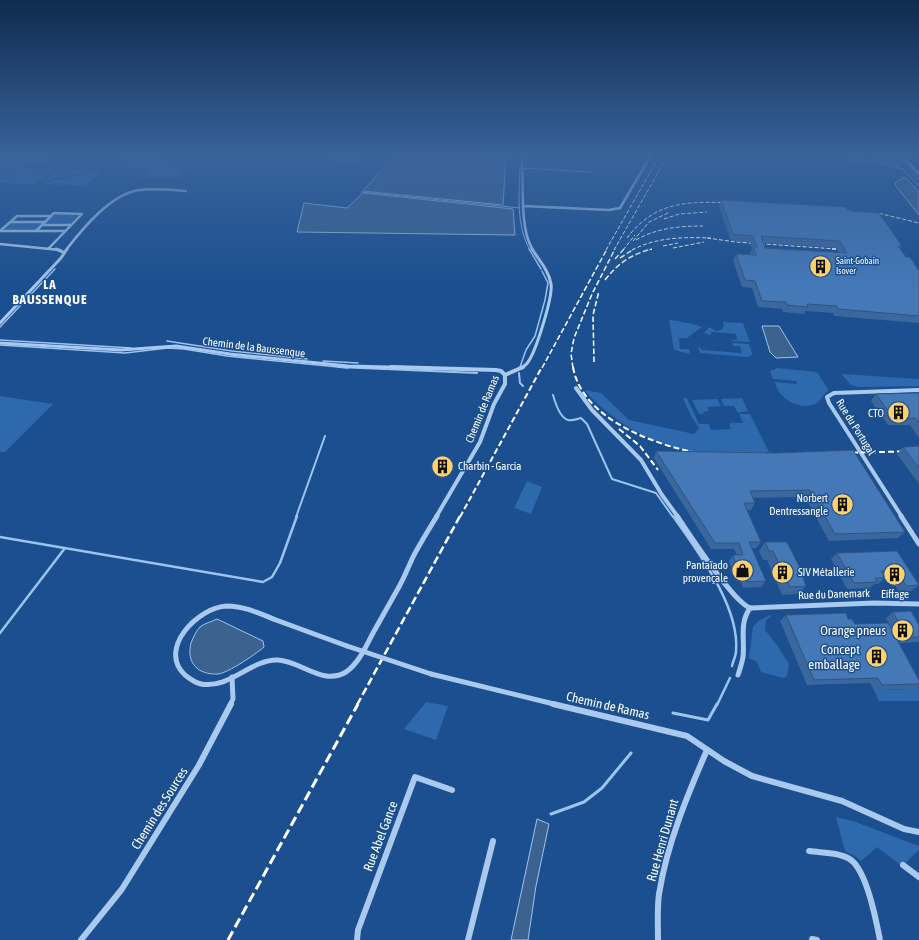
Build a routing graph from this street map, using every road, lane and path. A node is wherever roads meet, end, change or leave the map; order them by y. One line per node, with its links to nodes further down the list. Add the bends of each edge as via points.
1 (119, 199): 14 (street, via 94,218)
2 (523, 199): 4 (street, Chemin de Ramas)
3 (625, 199): 4 (street, via 620,208 609,210)
4 (523, 206): 17 (street, Chemin de Ramas, via 530,245 548,274 551,292 541,330 529,361 521,369)
5 (51, 216): 6 (street, via 16,216); 7 (street); 8 (street, via 54,213 82,214)
6 (10, 222): 7 (street); 9 (street)
7 (43, 224): 8 (street); 10 (street)
8 (71, 225): 11 (street)
9 (0, 231): 10 (street)
10 (36, 231): 11 (street)
11 (66, 231): 13 (street)
12 (0, 244): 13 (street)
13 (49, 248): 14 (street)
14 (63, 252): 15 (street, via 61,258)
15 (0, 323)
16 (0, 343): 17 (street, Chemin de la Baussenque, via 121,350 176,346 341,365 496,370)
17 (505, 375): 24 (street, Chemin de Ramas, via 505,384 494,404 480,442 350,670 332,678 287,661 277,660 267,661)
18 (576, 388): 22 (street, via 592,410 641,460 662,495 726,585 745,606)
19 (919, 390): 20 (street, Rue du Portugal, via 834,393 827,397)
20 (919, 544)
21 (919, 604): 22 (street, Rue du Danemark, via 874,603)
22 (750, 608): 23 (street, via 744,614 743,656)
23 (738, 675)
24 (232, 677): 25 (street, Chemin de Ramas, bridge, via 207,685 193,682 183,674 176,662 178,644 184,631 201,615 222,606 246,610 431,674 687,736); 32 (street, Chemin des Sources, via 233,699 199,765 122,889)
25 (707, 750): 27 (street, Chemin de Ramas, via 752,776 842,801 904,829); 35 (street, Rue Henri Dunant, via 686,798 666,861 659,896)
26 (452, 790): 33 (street, Rue Abel Gance, via 415,777 358,930)
27 (919, 832)
28 (493, 841): 34 (street)
29 (809, 851): 36 (street, via 847,858 857,865)
30 (903, 865): 31 (street)
31 (919, 877)
32 (81, 940)
33 (357, 940)
34 (468, 940)
35 (658, 940)
36 (880, 940)

